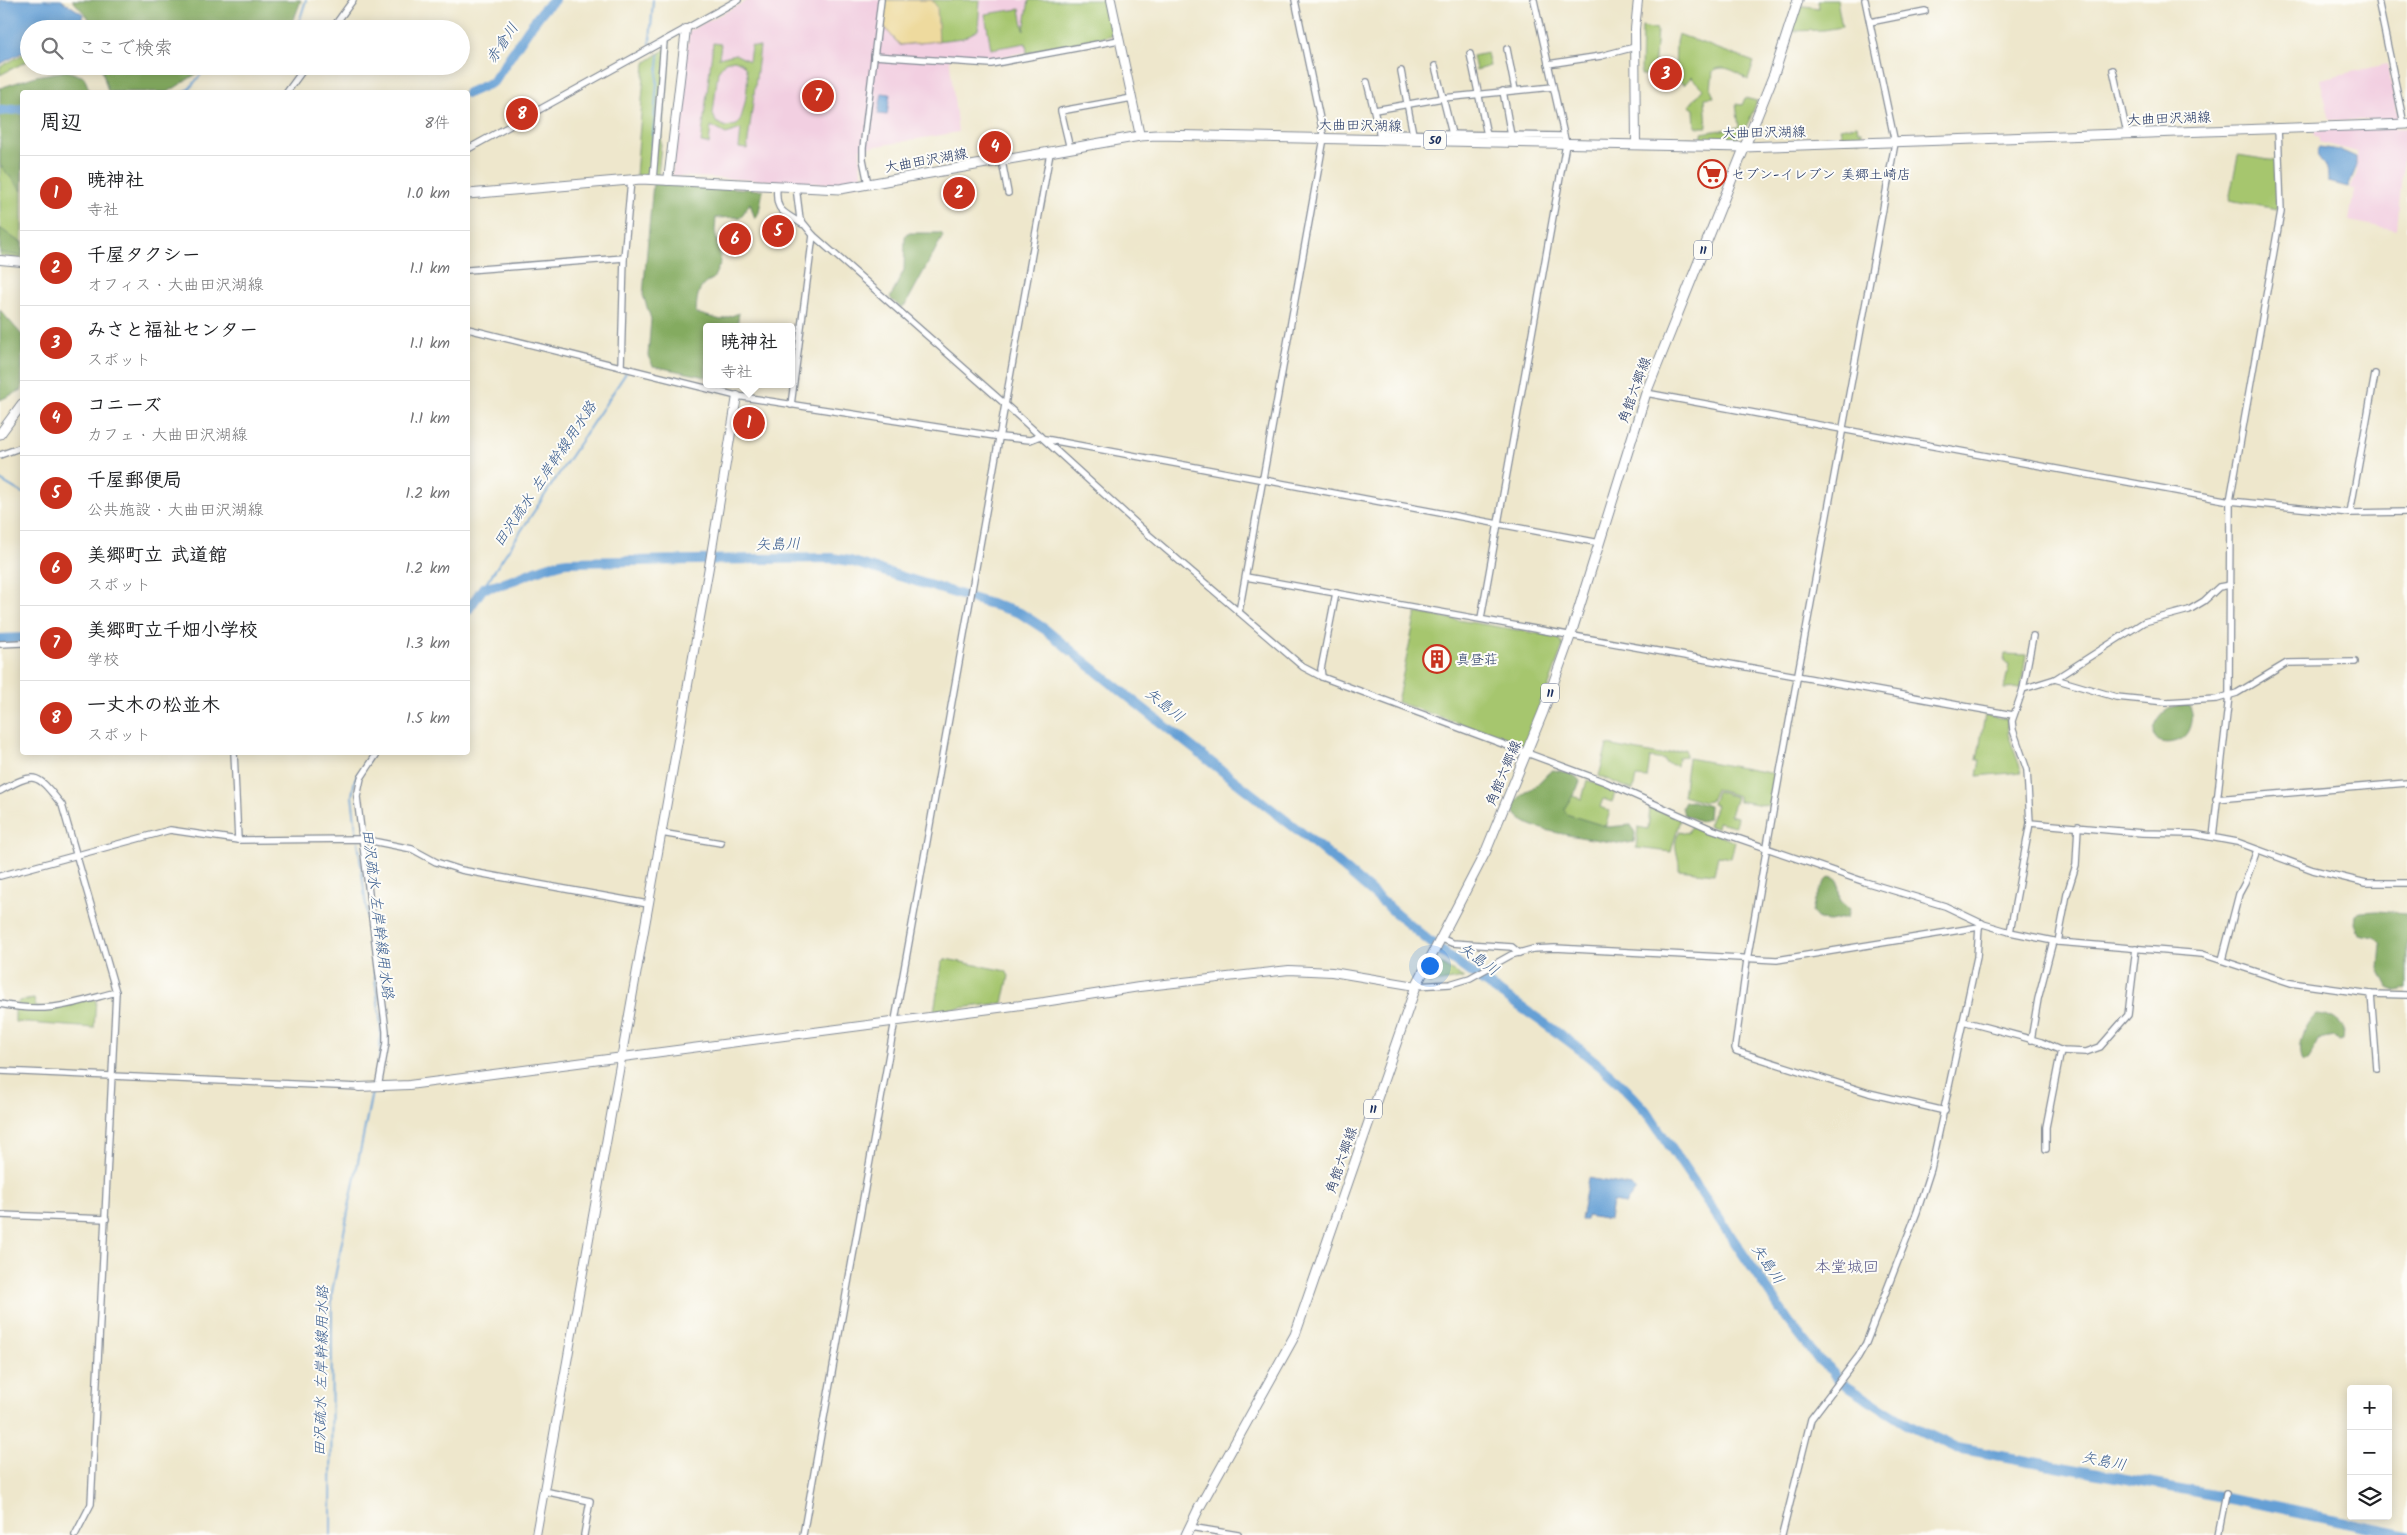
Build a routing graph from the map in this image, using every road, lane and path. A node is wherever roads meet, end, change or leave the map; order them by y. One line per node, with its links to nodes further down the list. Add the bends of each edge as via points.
1 (353, 0): 12 (street)
2 (738, 0): 14 (street)
3 (881, 0): 20 (street)
4 (1111, 0): 15 (street)
5 (1295, 0): 45 (street)
6 (1534, 0): 21 (street)
7 (1638, 0): 17 (street)
8 (1798, 0): 49 (main road, 角館六郷線 / 11, via 1774,74)
9 (1865, 0): 13 (street)
10 (2378, 0): 36 (street)
11 (1925, 11): 13 (street)
12 (339, 20)
13 (1870, 22): 47 (street)
14 (686, 29): 16 (street); 56 (street)
15 (1119, 40): 20 (street, via 991,64); 32 (street)
16 (664, 41): 50 (street); 55 (street)
17 (1635, 47): 21 (street); 48 (street)
18 (1506, 48): 29 (street)
19 (1470, 54): 31 (street)
20 (874, 56): 57 (street, via 863,148)
21 (1548, 64): 27 (street)
22 (1436, 66): 33 (street)
23 (1401, 70): 34 (street)
24 (2113, 70): 38 (street)
25 (299, 75): 28 (street)
26 (1367, 82): 35 (street)
27 (1553, 87): 29 (street); 46 (street)
28 (288, 90)
29 (1515, 90): 30 (street)
30 (1503, 92): 31 (street); 44 (street)
31 (1478, 94): 33 (street); 41 (street)
32 (1132, 98): 42 (street); 51 (street, via 1061,111)
33 (1443, 98): 34 (street); 40 (street)
34 (1408, 104): 35 (street); 39 (street)
35 (1375, 110): 43 (street)
36 (2406, 124): 37 (main road, 大曲田沢湖線 / 50)
37 (2278, 127): 38 (main road, 大曲田沢湖線 / 50); 87 (street, via 2281,211)
38 (2127, 133): 47 (main road, 大曲田沢湖線 / 50)
39 (1413, 134): 40 (street); 43 (street)
40 (1452, 134): 41 (street)
41 (1487, 135): 44 (street)
42 (1140, 136): 45 (main road, 大曲田沢湖線 / 50); 51 (main road, 大曲田沢湖線 / 50)
43 (1380, 136): 45 (main road, 大曲田沢湖線 / 50); 46 (main road, 大曲田沢湖線 / 50)
44 (1511, 136): 46 (street)
45 (1324, 138): 86 (street)
46 (1565, 140): 48 (main road, 大曲田沢湖線 / 50); 90 (street)
47 (1894, 143): 49 (main road, 大曲田沢湖線 / 50); 80 (street)
48 (1636, 145): 49 (main road, 大曲田沢湖線 / 50)
49 (1744, 147): 75 (main road, 角館六郷線 / 11)
50 (470, 148)
51 (1070, 149): 52 (main road, 大曲田沢湖線 / 50)
52 (1050, 153): 53 (main road, 大曲田沢湖線 / 50); 78 (street)
53 (1002, 161): 57 (main road, 大曲田沢湖線 / 50); 60 (street)
54 (631, 180): 55 (main road, 大曲田沢湖線 / 50); 61 (main road, 大曲田沢湖線 / 50); 64 (street)
55 (653, 180): 56 (main road, 大曲田沢湖線 / 50)
56 (668, 181): 58 (main road, 大曲田沢湖線 / 50)
57 (868, 184): 59 (main road, 大曲田沢湖線 / 50, via 840,189)
58 (777, 186): 59 (main road, 大曲田沢湖線 / 50); 62 (street, via 778,208)
59 (796, 187): 62 (street, via 800,219)
60 (1008, 193)
61 (470, 194)
62 (806, 227): 63 (street)
63 (812, 235): 71 (street); 78 (street)
64 (624, 258): 67 (street); 69 (street)
65 (0, 260): 66 (street)
66 (20, 262)
67 (470, 270)
68 (470, 329): 69 (street)
69 (621, 366): 72 (street)
70 (2375, 374): 89 (street)
71 (795, 380)
72 (703, 387)
73 (706, 388): 76 (street)
74 (794, 388): 77 (street)
75 (1646, 394): 80 (street); 91 (main road, 角館六郷線 / 11)
76 (737, 396): 77 (street); 116 (street)
77 (792, 405): 82 (street)
78 (1006, 405): 82 (street); 83 (street)
79 (20, 407): 81 (main road)
80 (1841, 429): 87 (street); 102 (street)
81 (0, 434)
82 (1001, 436): 83 (street, via 1030,440); 140 (street)
83 (1041, 437): 86 (street); 95 (street)
84 (20, 448): 85 (street)
85 (0, 455)
86 (1262, 480): 90 (street); 92 (street)
87 (2230, 501): 89 (street); 93 (street)
88 (2407, 512): 89 (street)
89 (2350, 513)
90 (1498, 523): 91 (street); 96 (street)
91 (1600, 543): 97 (main road, 角館六郷線 / 11)
92 (1246, 577): 94 (street); 95 (street)
93 (2230, 585): 104 (street, via 2219,587 2189,610 2144,622); 106 (street)
94 (1336, 593): 96 (street); 103 (street)
95 (1239, 612): 103 (street, via 1303,667)
96 (1481, 618): 97 (street)
97 (1571, 634): 102 (street); 108 (main road, 角館六郷線 / 11)
98 (2032, 636): 105 (street)
99 (20, 643): 100 (street)
100 (0, 644)
101 (2355, 662): 106 (street, via 2287,663)
102 (1797, 675): 107 (street); 121 (street)
103 (1322, 677): 108 (street)
104 (2055, 679): 105 (street); 106 (street, via 2116,697 2183,701)
105 (2023, 689): 107 (street)
106 (2229, 696): 113 (street)
107 (2013, 715): 114 (street, via 2013,730 2027,770)
108 (1527, 752): 121 (street, via 1605,782 1710,829); 129 (main road, 角館六郷線 / 11, via 1486,851)
109 (234, 755): 118 (street)
110 (376, 755): 119 (street, via 361,778 358,789)
111 (2407, 783): 113 (street)
112 (0, 791): 123 (street, via 31,777 43,782 62,805)
113 (2216, 799): 117 (street)
114 (2030, 823): 115 (street); 128 (street)
115 (2078, 826): 117 (street); 130 (street, via 2076,865)
116 (661, 833): 120 (street); 126 (street)
117 (2213, 837): 122 (street)
118 (238, 840): 119 (street); 123 (street, via 170,830)
119 (362, 840): 126 (street, via 412,848 436,862 461,870); 149 (street, via 386,1031)
120 (721, 843)
121 (1768, 849): 127 (street, via 1946,906); 133 (street)
122 (2257, 850): 125 (street, via 2313,870 2366,883); 134 (street, via 2239,894)
123 (78, 854): 124 (street); 136 (street)
124 (0, 876)
125 (2407, 883)
126 (648, 904): 144 (street)
127 (1980, 925): 128 (street); 133 (street, via 1777,960); 141 (street, via 1977,957)
128 (2010, 932): 130 (street)
129 (1439, 939): 132 (street, via 1452,943 1512,947); 135 (main road, 角館六郷線 / 11)
130 (2056, 942): 131 (street); 142 (street, via 2038,998)
131 (2136, 948): 134 (street, via 2202,954); 143 (street, via 2128,1015 2100,1047 2086,1052)
132 (1519, 953): 133 (street, via 1555,948); 135 (street, via 1470,978 1450,984)
133 (1747, 960): 150 (street, via 1736,1052 1869,1093)
134 (2222, 960): 137 (street, via 2291,983)
135 (1416, 986): 140 (street, via 1325,971 1289,970); 156 (main road, 角館六郷線 / 11, via 1295,1334)
136 (116, 992): 139 (street, via 49,1009); 147 (street)
137 (2372, 994): 138 (street); 145 (street)
138 (2407, 995)
139 (0, 1004)
140 (896, 1020): 144 (street); 160 (street)
141 (1963, 1020): 142 (street); 150 (street)
142 (2031, 1040): 143 (street)
143 (2061, 1050): 151 (street, via 2046,1127)
144 (622, 1056): 149 (street); 154 (street)
145 (2377, 1068)
146 (0, 1071): 147 (street)
147 (111, 1077): 148 (street); 153 (street)
148 (359, 1087): 149 (street)
149 (378, 1088)
150 (1944, 1111): 162 (street, via 1931,1169 1866,1343 1811,1419)
151 (2046, 1149)
152 (0, 1215): 153 (street)
153 (106, 1219): 157 (street, via 91,1504)
154 (544, 1491): 158 (street); 159 (street, via 590,1501)
155 (2226, 1494): 163 (street)
156 (1188, 1531): 161 (street)
157 (75, 1535)
158 (536, 1535)
159 (584, 1535)
160 (804, 1535)
161 (1238, 1535)
162 (1782, 1535)
163 (2218, 1535)

